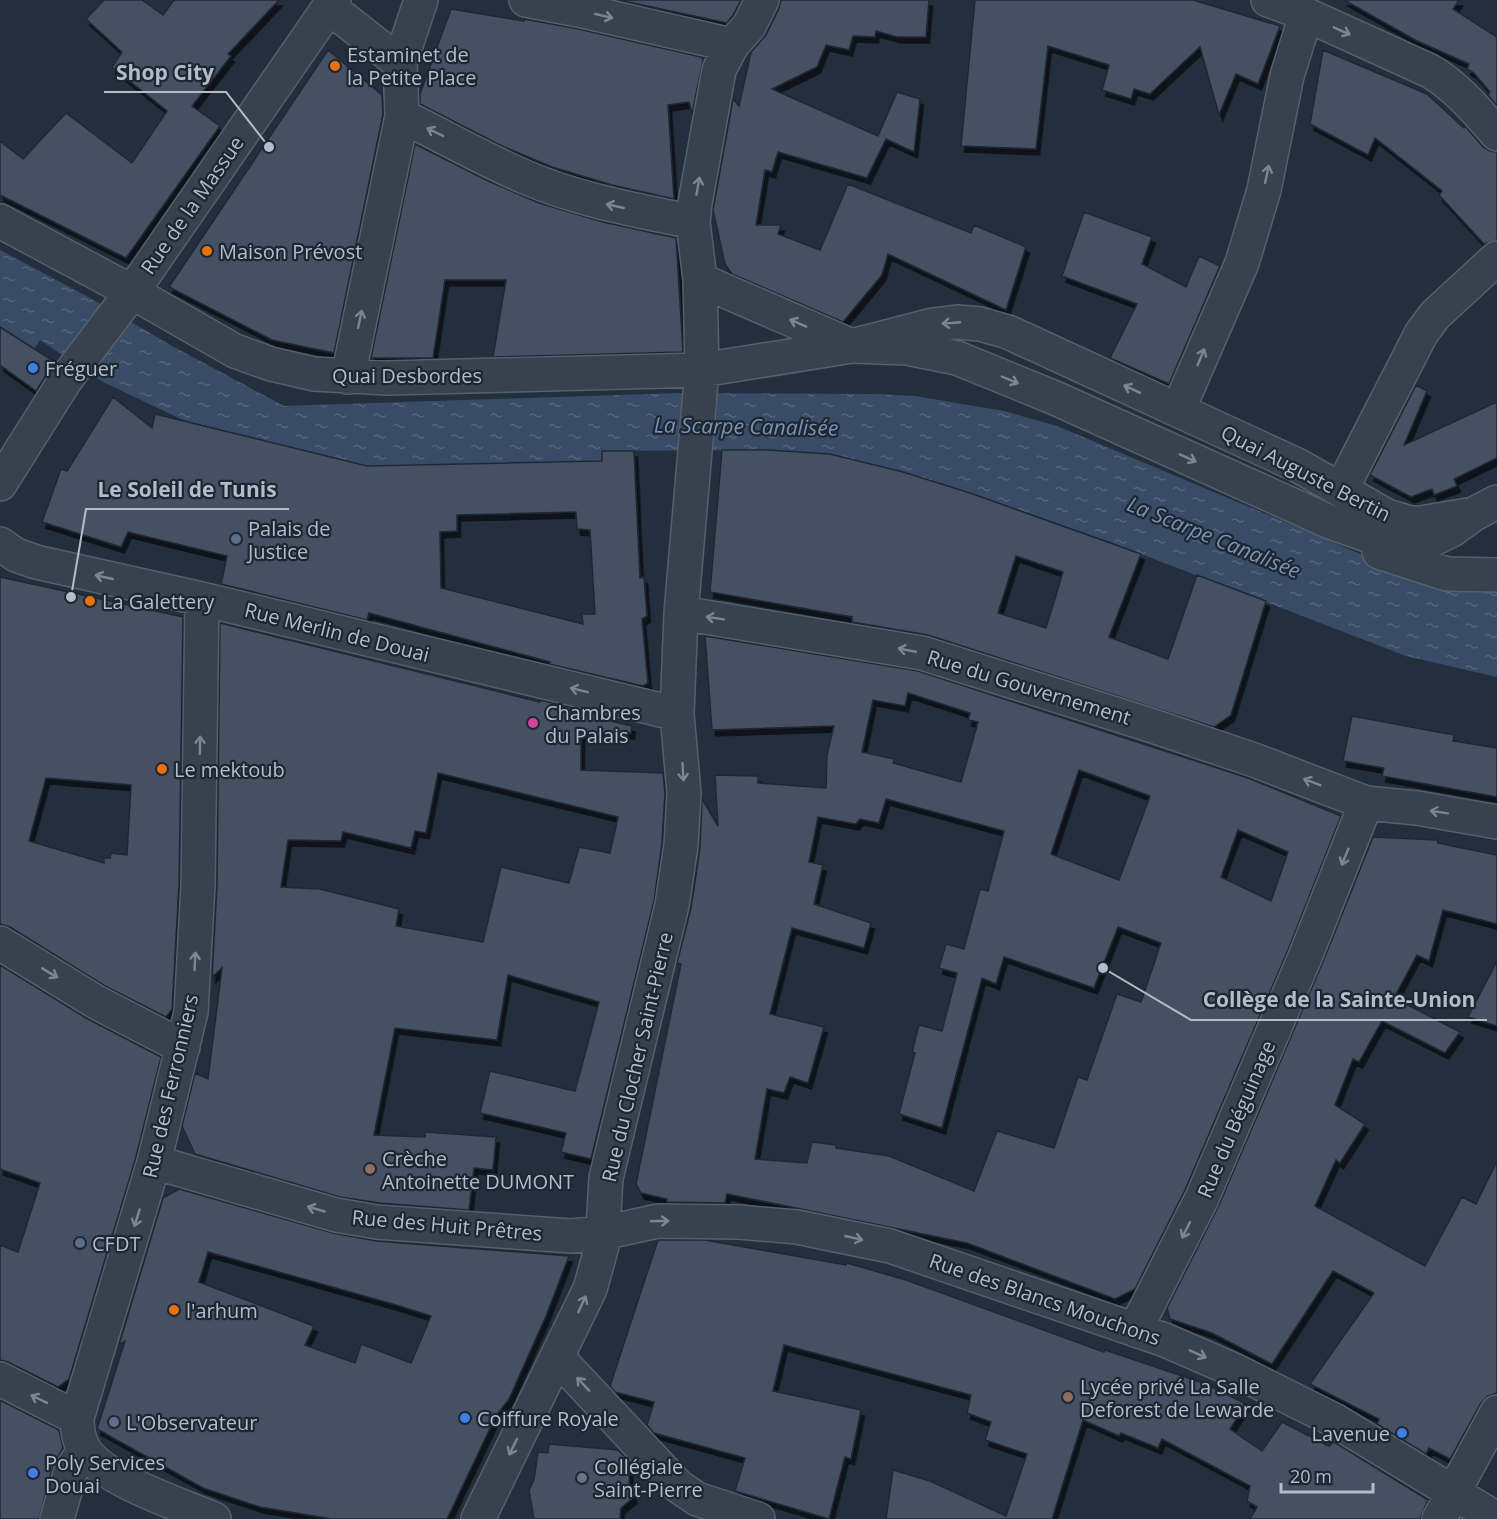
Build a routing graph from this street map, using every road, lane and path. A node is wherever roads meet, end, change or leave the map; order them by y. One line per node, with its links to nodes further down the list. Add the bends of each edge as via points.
1 (421, 0): 8 (street)
2 (526, 0): 7 (street, one-way to 7)
3 (762, 0): 7 (street, Rue du Clocher Saint-Pierre, via 749,26)
4 (1268, 0): 6 (street)
5 (331, 4): 8 (street); 15 (street, Rue de la Massue)
6 (1306, 15): 10 (street, one-way to 10, via 1447,81); 19 (street, one-way to 6, via 1242,263 1264,190 1287,76)
7 (732, 45): 12 (street, Rue du Clocher Saint-Pierre, one-way to 7, via 719,70)
8 (400, 63): 9 (street)
9 (402, 116): 12 (street, one-way to 9, via 612,206 525,177); 18 (street, one-way to 9)
10 (1497, 134)
11 (0, 221): 15 (street, Quai Desbordes)
12 (693, 222): 14 (street, Rue du Clocher Saint-Pierre)
13 (1497, 258): 21 (street, via 1435,315 1421,334)
14 (700, 280): 16 (street, Quai Auguste Bertin, one-way to 14); 17 (street, Rue du Clocher Saint-Pierre)
15 (124, 302): 18 (street, Quai Desbordes, via 254,359 293,370); 20 (street, Rue de la Massue, via 66,379)
16 (852, 346): 17 (street, Quai Auguste Bertin); 19 (street, Quai Auguste Bertin, one-way to 16, via 1008,332 980,324 933,326); 23 (street, Quai Auguste Bertin, one-way to 23, via 908,348 957,358)
17 (702, 376): 18 (street, Quai Desbordes); 27 (street, Rue du Clocher Saint-Pierre)
18 (348, 377)
19 (1178, 411): 21 (street, Quai Auguste Bertin, via 1297,465)
20 (0, 484)
21 (1341, 490): 22 (street, Quai Auguste Bertin, via 1387,516 1410,523 1438,521)
22 (1485, 508): 23 (street, Quai Auguste Bertin, via 1452,530 1414,544)
23 (1367, 536): 25 (street, via 1371,549 1447,574)
24 (0, 544): 26 (street, Rue Merlin de Douai, one-way to 24, via 36,562)
25 (1497, 575)
26 (202, 599): 28 (street, Rue Merlin de Douai, one-way to 26); 32 (street, Rue des Ferronniers, one-way to 26, via 191,1012 196,929)
27 (681, 613): 28 (street, Rue du Clocher Saint-Pierre); 29 (street, Rue du Gouvernement, one-way to 27, via 1254,760 930,655)
28 (677, 714): 34 (street, Rue du Clocher Saint-Pierre, one-way to 34, via 684,793 677,876 606,1178)
29 (1366, 803): 30 (street, Rue du Gouvernement, one-way to 29); 35 (street, Rue du Béguinage, one-way to 35, via 1202,1198)
30 (1497, 822)
31 (0, 943): 32 (street, one-way to 32, via 96,1002)
32 (183, 1047): 33 (street, Rue des Ferronniers)
33 (154, 1162): 34 (street, Rue des Huit Prêtres, one-way to 33, via 571,1236 377,1222 336,1215); 39 (street, Rue des Ferronniers, one-way to 39)
34 (603, 1233): 35 (street, Rue des Blancs Mouchons, one-way to 35, via 658,1221 797,1227 899,1249); 36 (street, Rue du Clocher Saint-Pierre, one-way to 34, via 590,1289)
35 (1135, 1329): 41 (street, Rue des Blancs Mouchons, one-way to 41, via 1236,1371 1334,1420)
36 (557, 1357): 44 (street, Rue du Clocher Saint-Pierre, one-way to 44); 45 (street, one-way to 36, via 698,1498 678,1486)
37 (0, 1379): 39 (street, one-way to 37)
38 (1497, 1412): 41 (street)
39 (77, 1418): 40 (street, Rue des Ferronniers)
40 (84, 1451): 42 (street, via 71,1470); 43 (street, via 122,1479)
41 (1447, 1505): 46 (street, Rue des Blancs Mouchons)
42 (57, 1519)
43 (214, 1519)
44 (478, 1519)
45 (758, 1519)
46 (1497, 1519)

